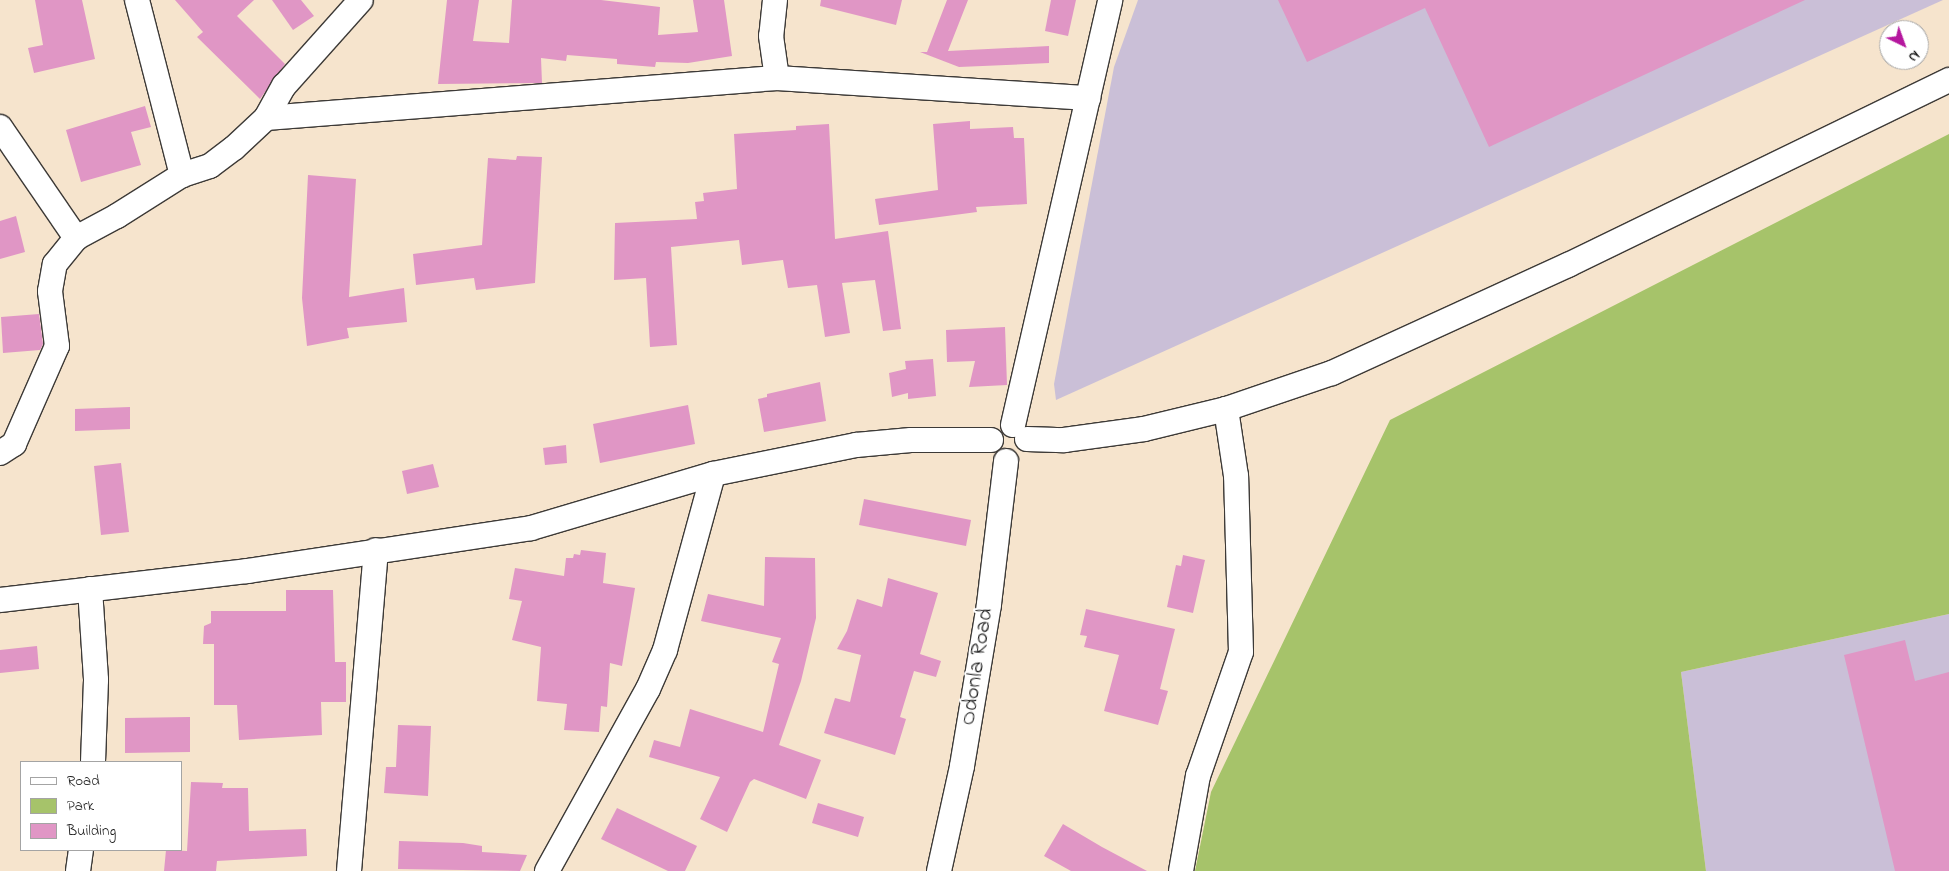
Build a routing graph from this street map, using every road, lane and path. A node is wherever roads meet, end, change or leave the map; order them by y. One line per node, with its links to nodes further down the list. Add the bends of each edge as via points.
1 (137, 0): 10 (street)
2 (361, 0): 8 (street, via 284,86)
3 (775, 0): 5 (street, via 771,36)
4 (1110, 0): 7 (street)
5 (777, 78): 7 (street); 8 (street)
6 (1949, 80): 12 (street, via 1568,265 1332,373)
7 (1088, 98): 13 (street)
8 (266, 118): 10 (street, via 210,166)
9 (1, 131): 11 (street)
10 (182, 175): 11 (street)
11 (76, 238): 15 (street, via 55,264 50,291 57,346 14,444)
12 (1226, 409): 13 (street, via 1144,429 1064,440); 27 (street, via 1236,476 1241,652 1198,776)
13 (1020, 432): 14 (street, via 999,429); 16 (street, via 1027,447 1020,458)
14 (992, 440): 16 (street, via 995,454); 17 (street, via 911,440 856,445)
15 (0, 453)
16 (1006, 461): 26 (street, Odonla Road, via 988,614 962,766)
17 (713, 474): 18 (street, via 531,528); 25 (street, via 665,650 648,689)
18 (376, 550): 19 (street, via 247,571); 24 (street)
19 (90, 589): 20 (street); 21 (street, via 96,680)
20 (0, 600)
21 (94, 761)
22 (81, 851): 23 (street)
23 (78, 871)
24 (349, 871)
25 (547, 871)
26 (939, 871)
27 (1182, 871)

